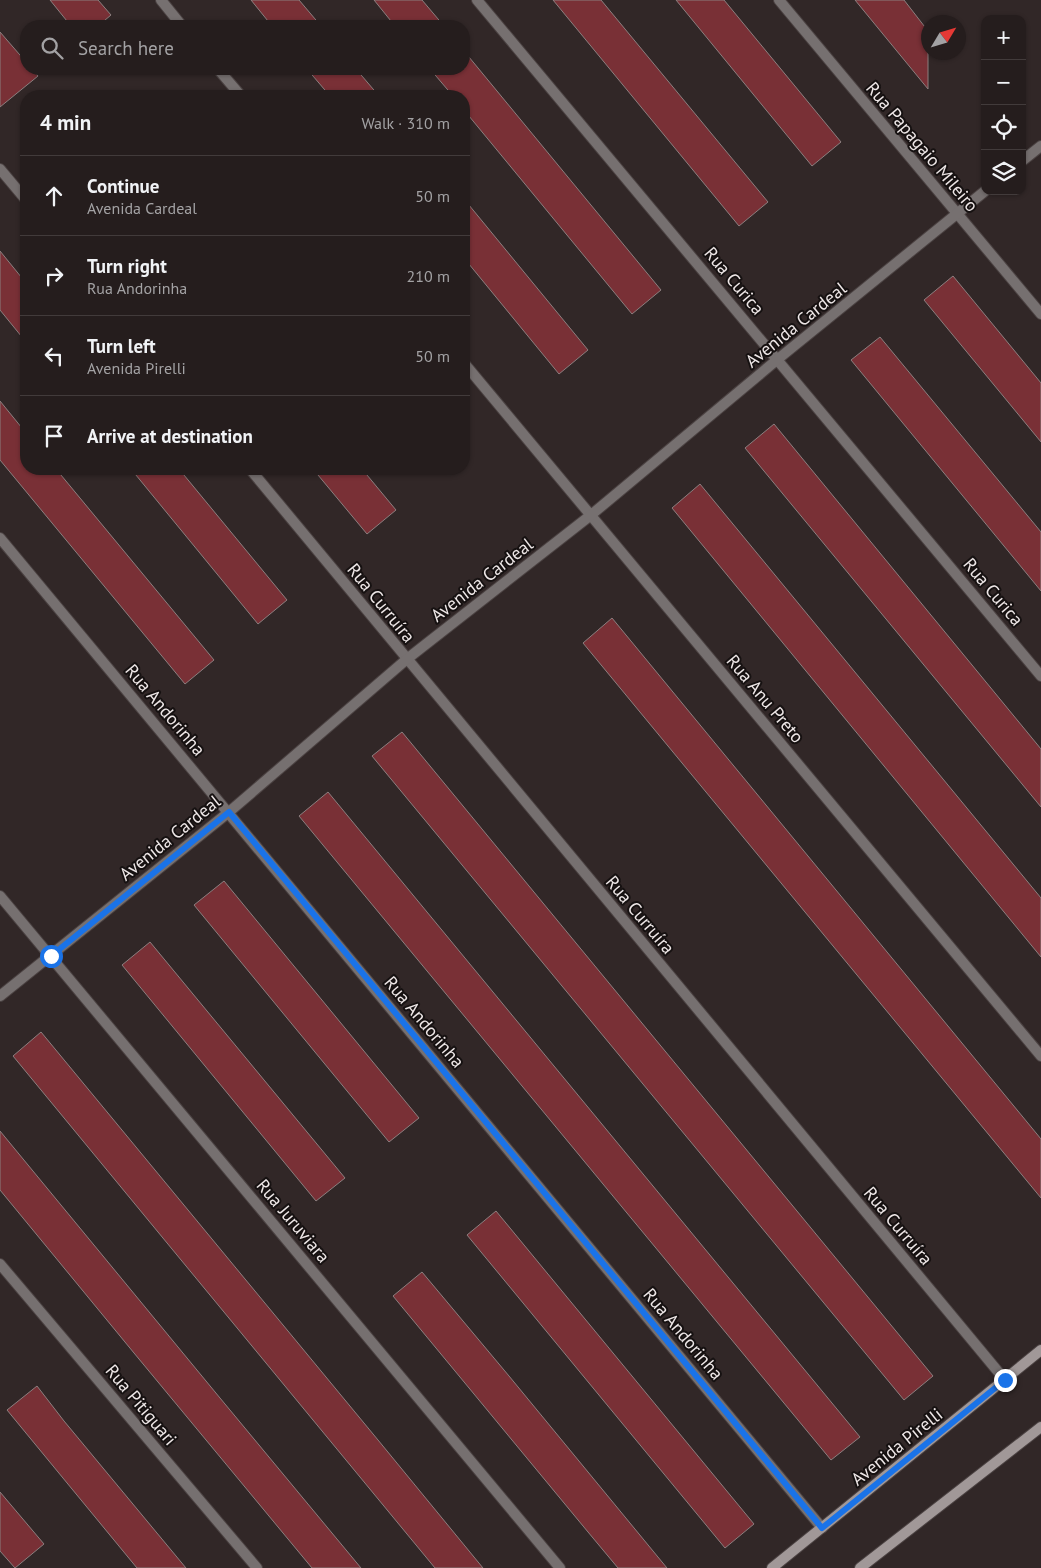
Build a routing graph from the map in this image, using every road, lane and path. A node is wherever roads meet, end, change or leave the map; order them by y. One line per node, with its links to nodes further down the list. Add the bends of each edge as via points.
1 (160, 0): 4 (street)
2 (477, 0): 14 (street, Rua Curica)
3 (779, 0): 12 (street, Rua Papagaio Mileiro)
4 (177, 20)
5 (223, 75): 6 (street)
6 (236, 90)
7 (1041, 146): 8 (street)
8 (1026, 158)
9 (0, 169): 10 (street)
10 (20, 193)
11 (981, 195): 12 (street, Avenida Cardeal)
12 (957, 215): 13 (street, Rua Papagaio Mileiro); 14 (street, Avenida Cardeal)
13 (1041, 314)
14 (778, 359): 17 (street, Avenida Cardeal); 20 (street, Rua Curica)
15 (470, 370): 17 (street, Rua Anu Preto)
16 (255, 475): 19 (street, Rua Curruíra)
17 (591, 515): 19 (street, Avenida Cardeal); 25 (street, Rua Anu Preto)
18 (0, 538): 21 (street, Rua Andorinha)
19 (407, 659): 21 (street, Avenida Cardeal); 28 (street, Rua Curruíra)
20 (1041, 676)
21 (229, 812): 23 (street, Avenida Cardeal); 30 (street, Rua Andorinha)
22 (0, 896): 23 (street, Rua Juruviara)
23 (51, 956): 24 (street, Avenida Cardeal); 32 (street, Rua Juruviara)
24 (0, 996)
25 (1041, 1056)
26 (0, 1264): 31 (street, Rua Pitiguari)
27 (1041, 1350): 28 (street, Avenida Pirelli)
28 (1005, 1380): 30 (street, Avenida Pirelli)
29 (1041, 1427): 34 (street)
30 (822, 1528): 33 (street, Avenida Pirelli)
31 (257, 1568)
32 (560, 1568)
33 (772, 1568)
34 (860, 1568)

